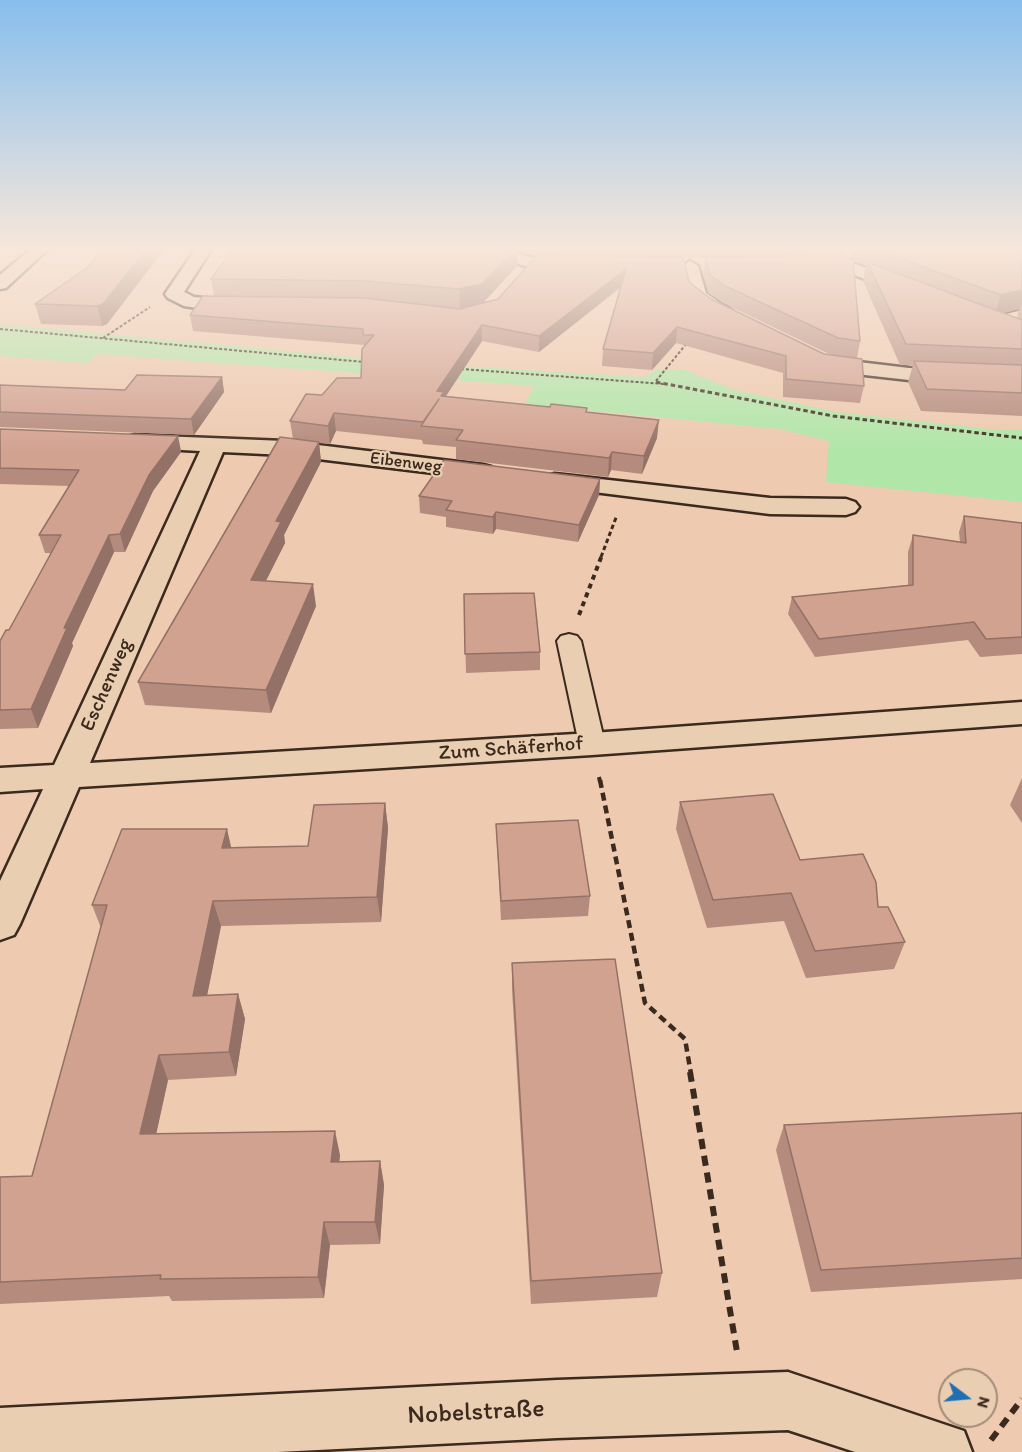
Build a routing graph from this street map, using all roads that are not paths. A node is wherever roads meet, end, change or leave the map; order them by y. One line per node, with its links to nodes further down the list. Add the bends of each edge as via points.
1 (732, 318): 5 (street)
2 (980, 318): 4 (street)
3 (1007, 318): 4 (lane)
4 (991, 322): 6 (street)
5 (746, 325)
6 (1021, 334)
7 (798, 350): 8 (street, via 829,365 909,374)
8 (1022, 378)
9 (108, 441): 10 (street, Eibenweg)
10 (215, 445): 11 (street, Eibenweg, via 285,448); 17 (street, Eschenweg)
11 (508, 476)
12 (532, 478): 13 (street, via 770,506)
13 (846, 507)
14 (569, 641): 16 (lane)
15 (1022, 712): 16 (street, Zum Schäferhof)
16 (592, 744): 17 (street, Zum Schäferhof)
17 (65, 778): 18 (street, Zum Schäferhof); 19 (street, Eschenweg)
18 (0, 780)
19 (0, 924)
20 (0, 1437): 21 (street, Nobelstraße, via 558,1408 788,1401)
21 (965, 1448)

